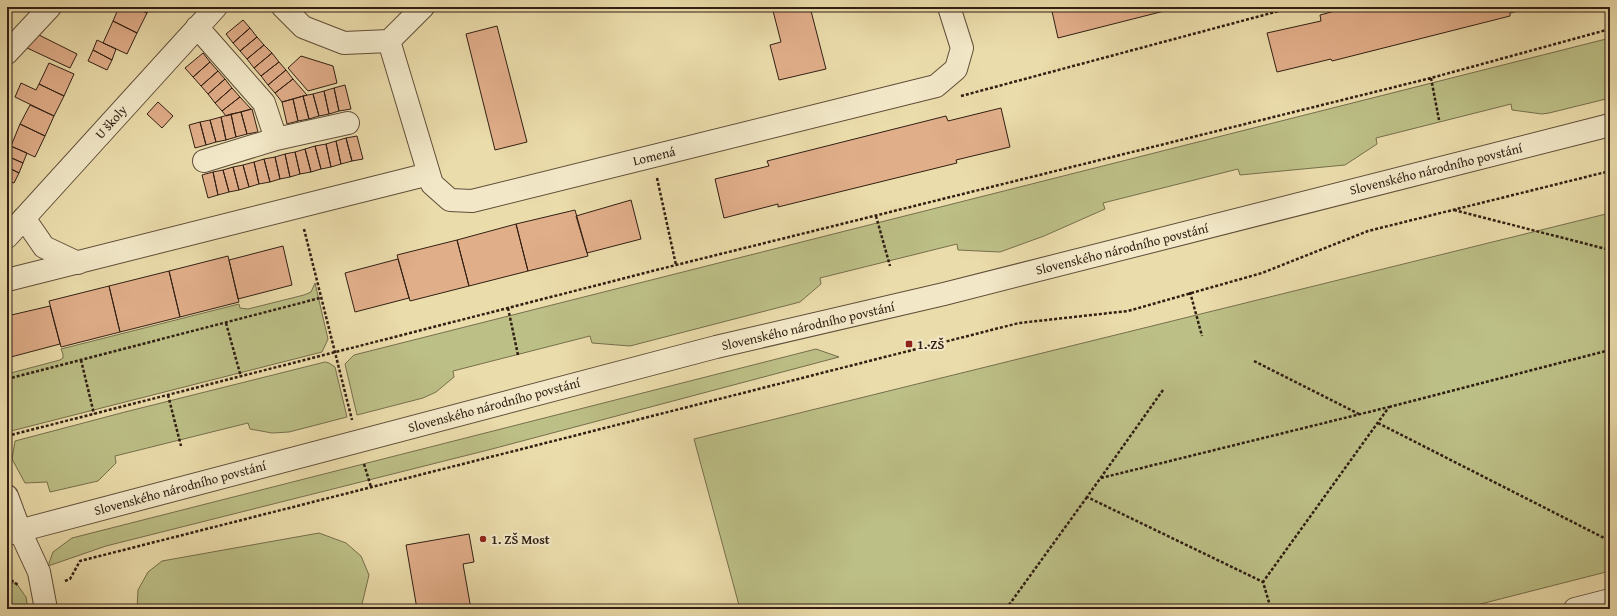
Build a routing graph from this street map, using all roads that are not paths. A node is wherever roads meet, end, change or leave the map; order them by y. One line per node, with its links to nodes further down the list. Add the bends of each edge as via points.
1 (50, 7): 8 (street)
2 (216, 7): 6 (street, U školy)
3 (283, 7): 7 (street, via 304,27 344,44)
4 (423, 7): 7 (street)
5 (949, 7): 13 (street, Lomená, via 962,48 956,69 936,86 472,201 450,200 432,184)
6 (197, 27): 11 (street, via 264,104); 14 (street, U školy)
7 (388, 41): 13 (street, Lomená)
8 (7, 53)
9 (348, 123): 11 (street)
10 (1610, 125): 19 (street, Slovenského národního povstání, via 944,294 716,347)
11 (276, 139): 12 (street)
12 (204, 161)
13 (429, 174): 16 (street)
14 (24, 218): 15 (street, U školy); 16 (street, via 44,247)
15 (7, 237)
16 (78, 263): 17 (street)
17 (7, 280)
18 (7, 496): 19 (street)
19 (14, 532): 21 (street, via 39,572)
20 (1610, 600): 22 (street)
21 (46, 609)
22 (1575, 609)

